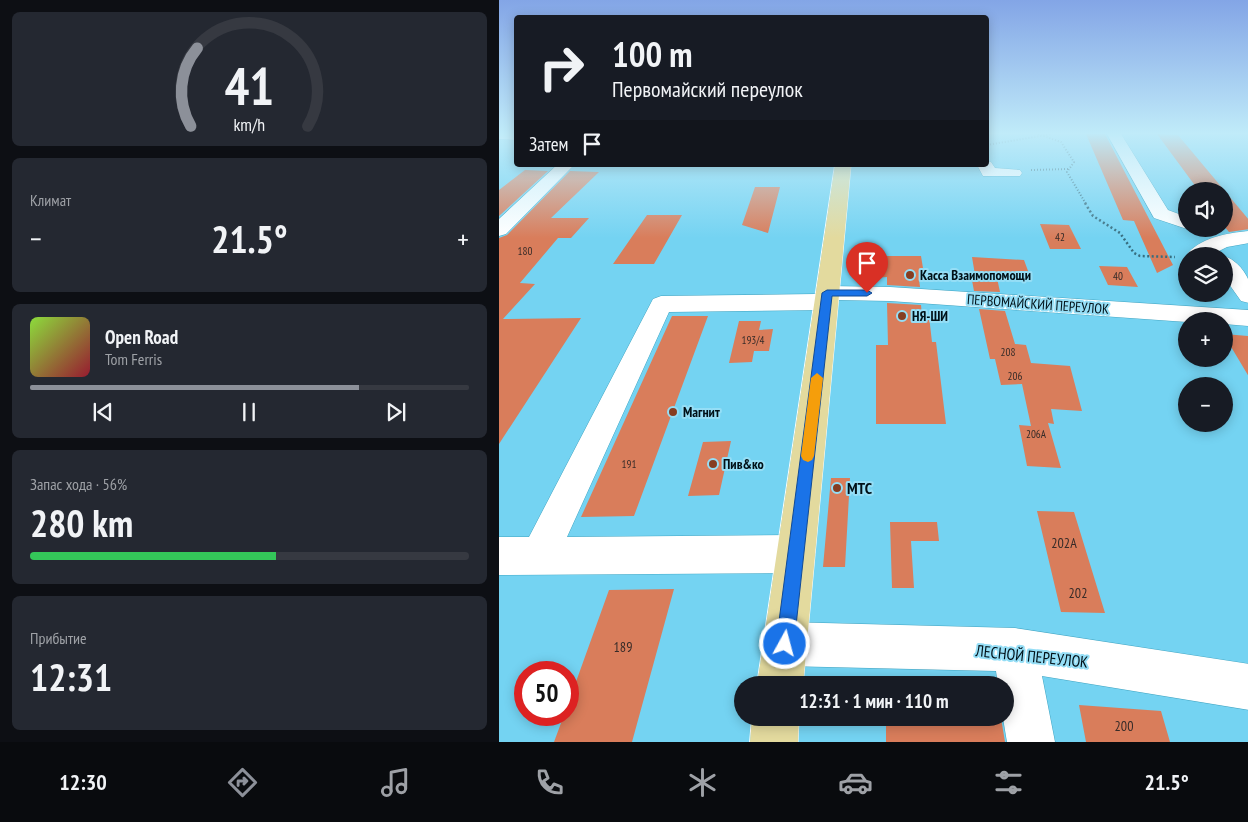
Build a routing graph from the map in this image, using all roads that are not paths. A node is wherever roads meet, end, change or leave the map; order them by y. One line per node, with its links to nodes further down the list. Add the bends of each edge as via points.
1 (562, 169): 7 (street)
2 (843, 169): 14 (main road)
3 (987, 169): 5 (street, via 989,173)
4 (1134, 169): 6 (street, via 1161,214)
5 (1014, 173)
6 (1178, 220)
7 (499, 230)
8 (1248, 237): 9 (street, via 1228,240)
9 (1213, 247)
10 (1233, 253): 11 (street)
11 (1248, 254)
12 (1233, 274): 13 (street)
13 (1248, 296)
14 (827, 298): 15 (street, ПЕРВОМАЙСКИЙ ПЕРЕУЛОК, via 890,294); 18 (main road); 20 (street, ПЕРВОМАЙСКИЙ ПЕРЕУЛОК, via 661,304)
15 (1178, 314)
16 (1233, 317): 17 (street, ПЕРВОМАЙСКИЙ ПЕРЕУЛОК)
17 (1248, 318)
18 (795, 554): 20 (street); 21 (main road)
19 (499, 556): 20 (street)
20 (539, 556)
21 (785, 644): 22 (street, ЛЕСНОЙ ПЕРЕУЛОК); 23 (main road)
22 (1015, 650): 24 (street, ЛЕСНОЙ ПЕРЕУЛОК); 27 (street)
23 (781, 676)
24 (1248, 687)
25 (776, 726): 26 (main road)
26 (774, 742)
27 (1031, 742)

